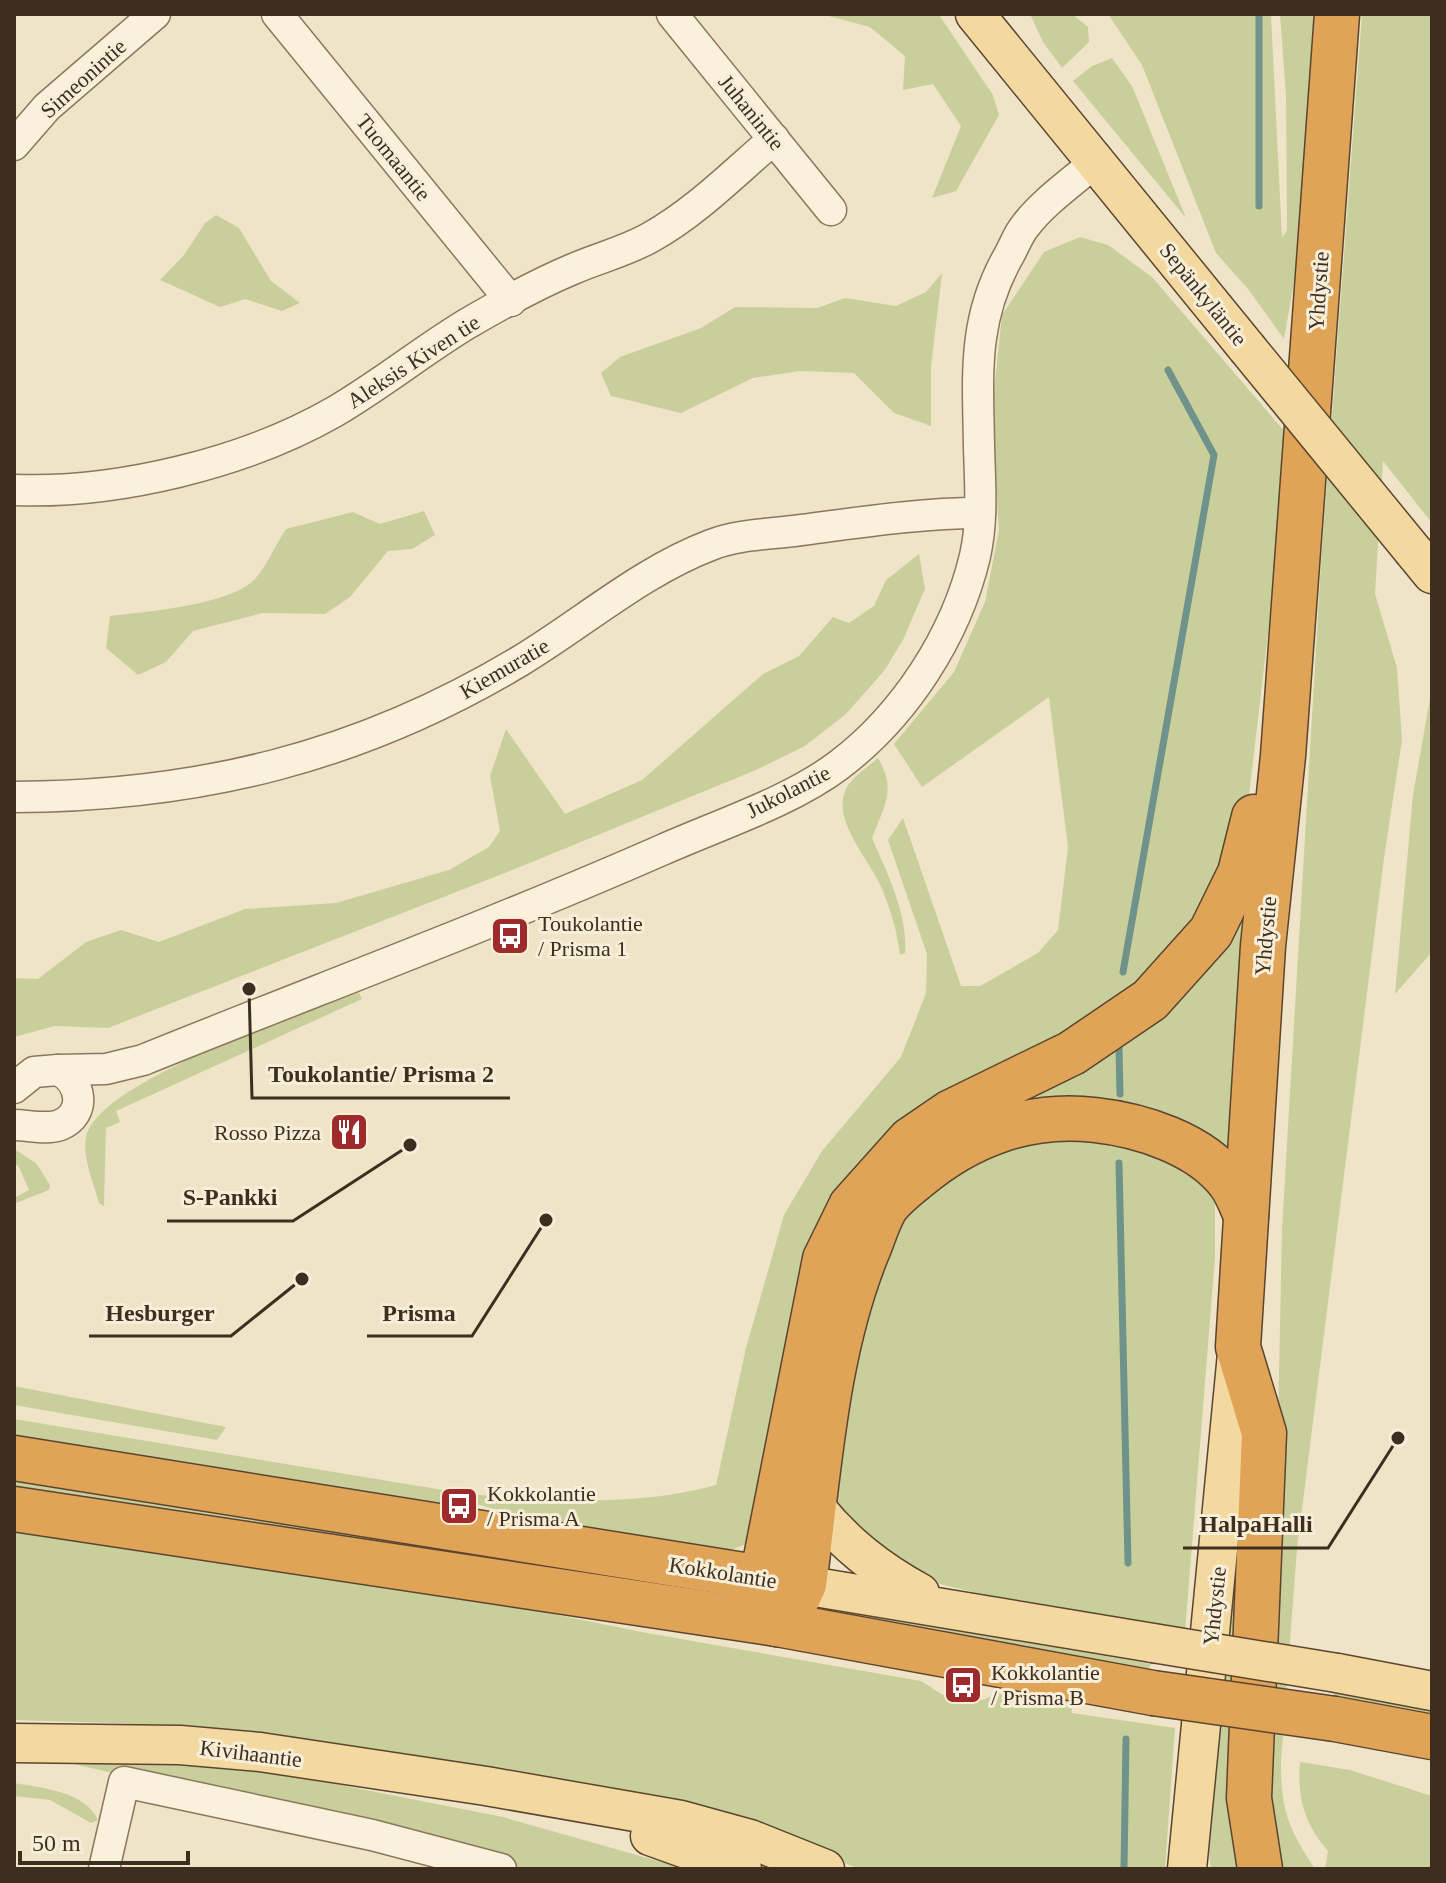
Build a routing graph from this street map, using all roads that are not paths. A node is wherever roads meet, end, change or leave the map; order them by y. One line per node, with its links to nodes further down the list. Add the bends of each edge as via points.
1 (155, 14): 7 (street, Simeonintie, via 47,107)
2 (277, 14): 10 (street, Tuomaantie)
3 (672, 14): 6 (street, Juhanintie)
4 (975, 14): 8 (main road, Sepänkyläntie)
5 (1337, 14): 14 (highway, Yhdystie)
6 (774, 139): 9 (street, Juhanintie); 10 (street, Aleksis Kiven tie, via 650,238)
7 (14, 145)
8 (1096, 161): 12 (street, Jukolantie, via 1026,225 992,287 978,355); 13 (main road, Sepänkyläntie, bridge)
9 (831, 210)
10 (511, 301): 11 (street, Aleksis Kiven tie, via 331,414 250,450 139,479)
11 (14, 490)
12 (980, 513): 15 (street, Kiemuratie, via 918,515 713,543 661,569 520,661 439,705 321,754 193,785 76,797); 16 (street, Jukolantie, via 976,553 963,597 933,659 870,738 818,779 591,881)
13 (1423, 563)
14 (1283, 756): 21 (highway, Yhdystie, via 1263,946); 26 (highway, via 1259,797 1240,873 1211,932 1174,976 1113,1028 951,1112 910,1140 851,1206 825,1259)
15 (14, 797)
16 (143, 1060): 17 (street, Jukolantie, via 106,1069); 19 (street, Jukolantie)
17 (58, 1070): 18 (street, via 42,1069); 19 (street, via 77,1087)
18 (21, 1082): 20 (street)
19 (74, 1113): 20 (street, via 59,1125)
20 (28, 1125)
21 (1246, 1215): 22 (highway, Yhdystie); 24 (highway, via 1230,1183 1198,1156 1170,1140 1107,1121 1067,1116 1031,1120 997,1130 936,1162 886,1207 852,1289 837,1349)
22 (1238, 1347): 34 (main road, Yhdystie); 38 (highway, via 1264,1433 1249,1798)
23 (14, 1458): 26 (highway, Kokkolantie)
24 (815, 1507): 27 (highway); 28 (main road, via 840,1538 879,1571)
25 (14, 1509): 29 (highway, Kokkolantie)
26 (762, 1578): 27 (main road, Kokkolantie); 29 (highway, via 763,1606)
27 (804, 1584): 28 (main road, Kokkolantie); 29 (highway, via 792,1610)
28 (943, 1607): 30 (main road, Kokkolantie, bridge)
29 (777, 1624): 31 (highway, Kokkolantie, bridge, via 1153,1693)
30 (1432, 1691)
31 (1432, 1737)
32 (14, 1743): 33 (main road, Kivihaantie, via 180,1745 260,1752 486,1786 681,1820)
33 (745, 1859): 37 (main road, Kivihaantie)
34 (1189, 1865)
35 (104, 1869): 36 (street, via 124,1782 372,1835)
36 (501, 1869)
37 (825, 1869)
38 (1260, 1869)

